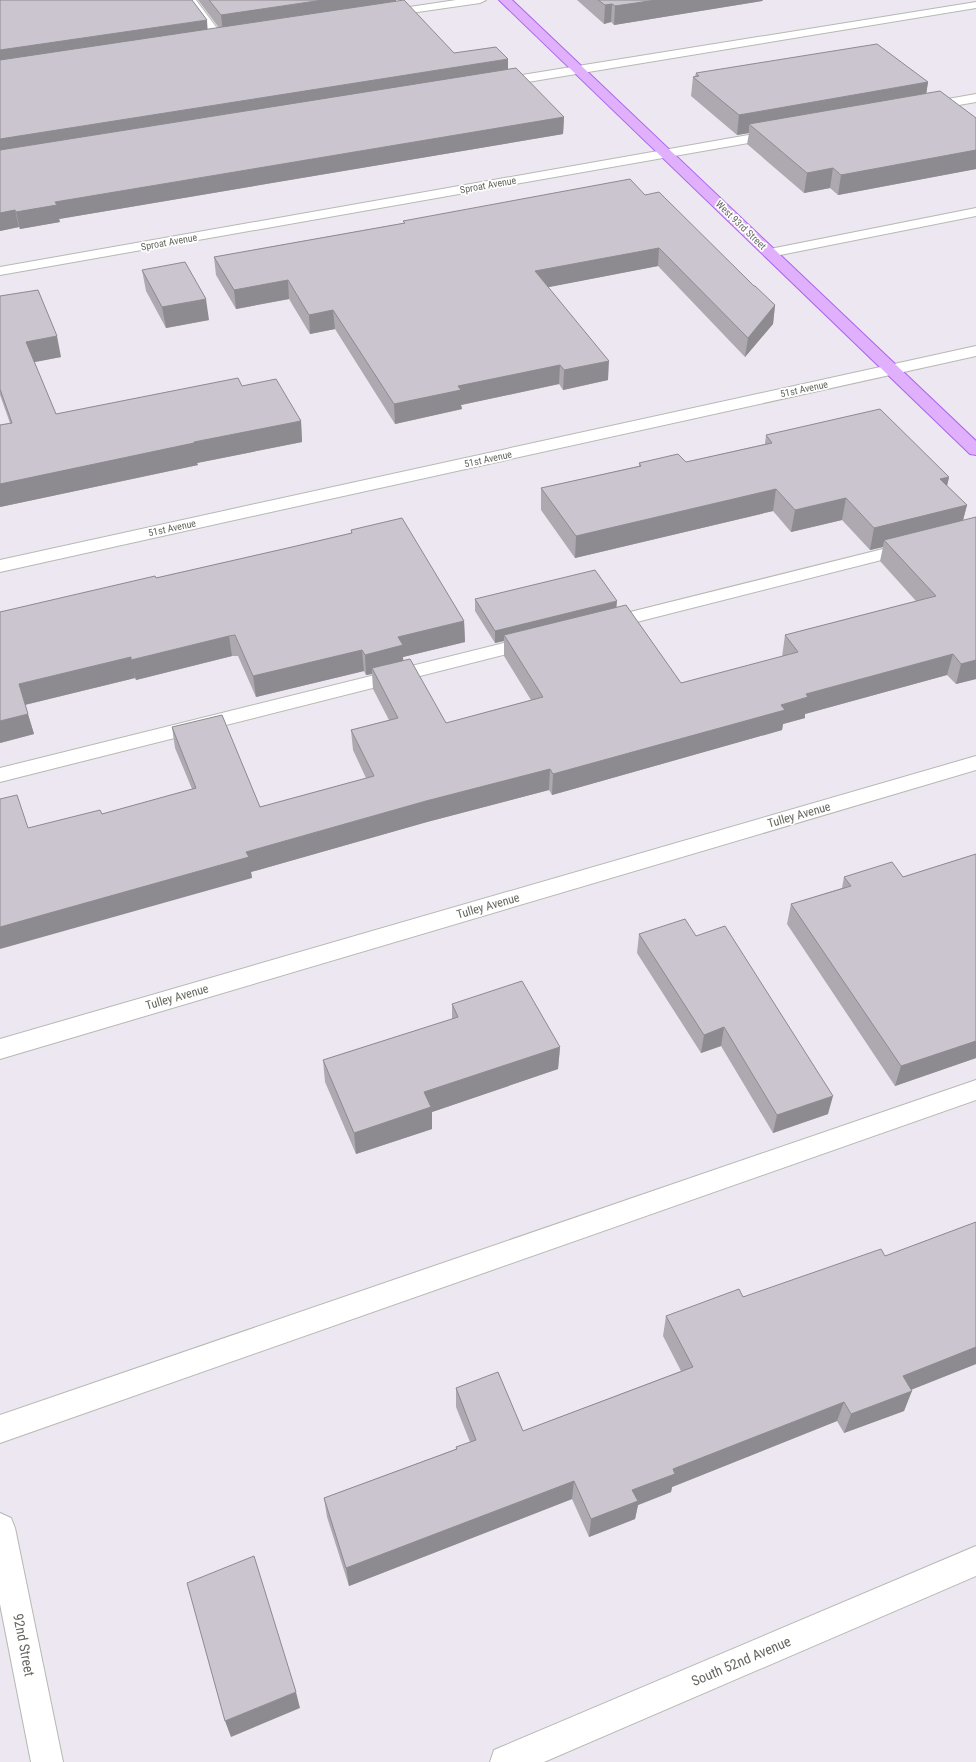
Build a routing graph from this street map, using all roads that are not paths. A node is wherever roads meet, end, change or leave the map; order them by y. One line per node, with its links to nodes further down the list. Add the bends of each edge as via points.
1 (190, 0): 7 (street)
2 (480, 0): 5 (street)
3 (505, 0): 9 (main road, West 93rd Street)
4 (976, 4): 9 (street)
5 (374, 16)
6 (234, 37): 7 (street)
7 (219, 39): 8 (street)
8 (203, 41)
9 (578, 70): 10 (street); 14 (main road, West 93rd Street)
10 (484, 85)
11 (976, 98): 12 (street)
12 (913, 110)
13 (788, 132): 14 (street, Sproat Avenue)
14 (666, 154): 16 (main road, West 93rd Street); 17 (street, Sproat Avenue)
15 (976, 212): 16 (street)
16 (770, 253): 19 (main road, West 93rd Street)
17 (0, 272)
18 (976, 351): 19 (street, 51st Avenue)
19 (892, 370): 20 (main road, West 93rd Street); 22 (street, 51st Avenue)
20 (976, 450)
21 (932, 541): 23 (street)
22 (0, 566)
23 (588, 628)
24 (550, 637): 26 (street)
25 (976, 763): 27 (street, Tulley Avenue)
26 (0, 775)
27 (0, 1049)
28 (976, 1090): 29 (street)
29 (0, 1429)
30 (0, 1528): 33 (street, 92nd Street)
31 (976, 1561): 32 (street, South 52nd Avenue)
32 (516, 1760)
33 (48, 1762)

